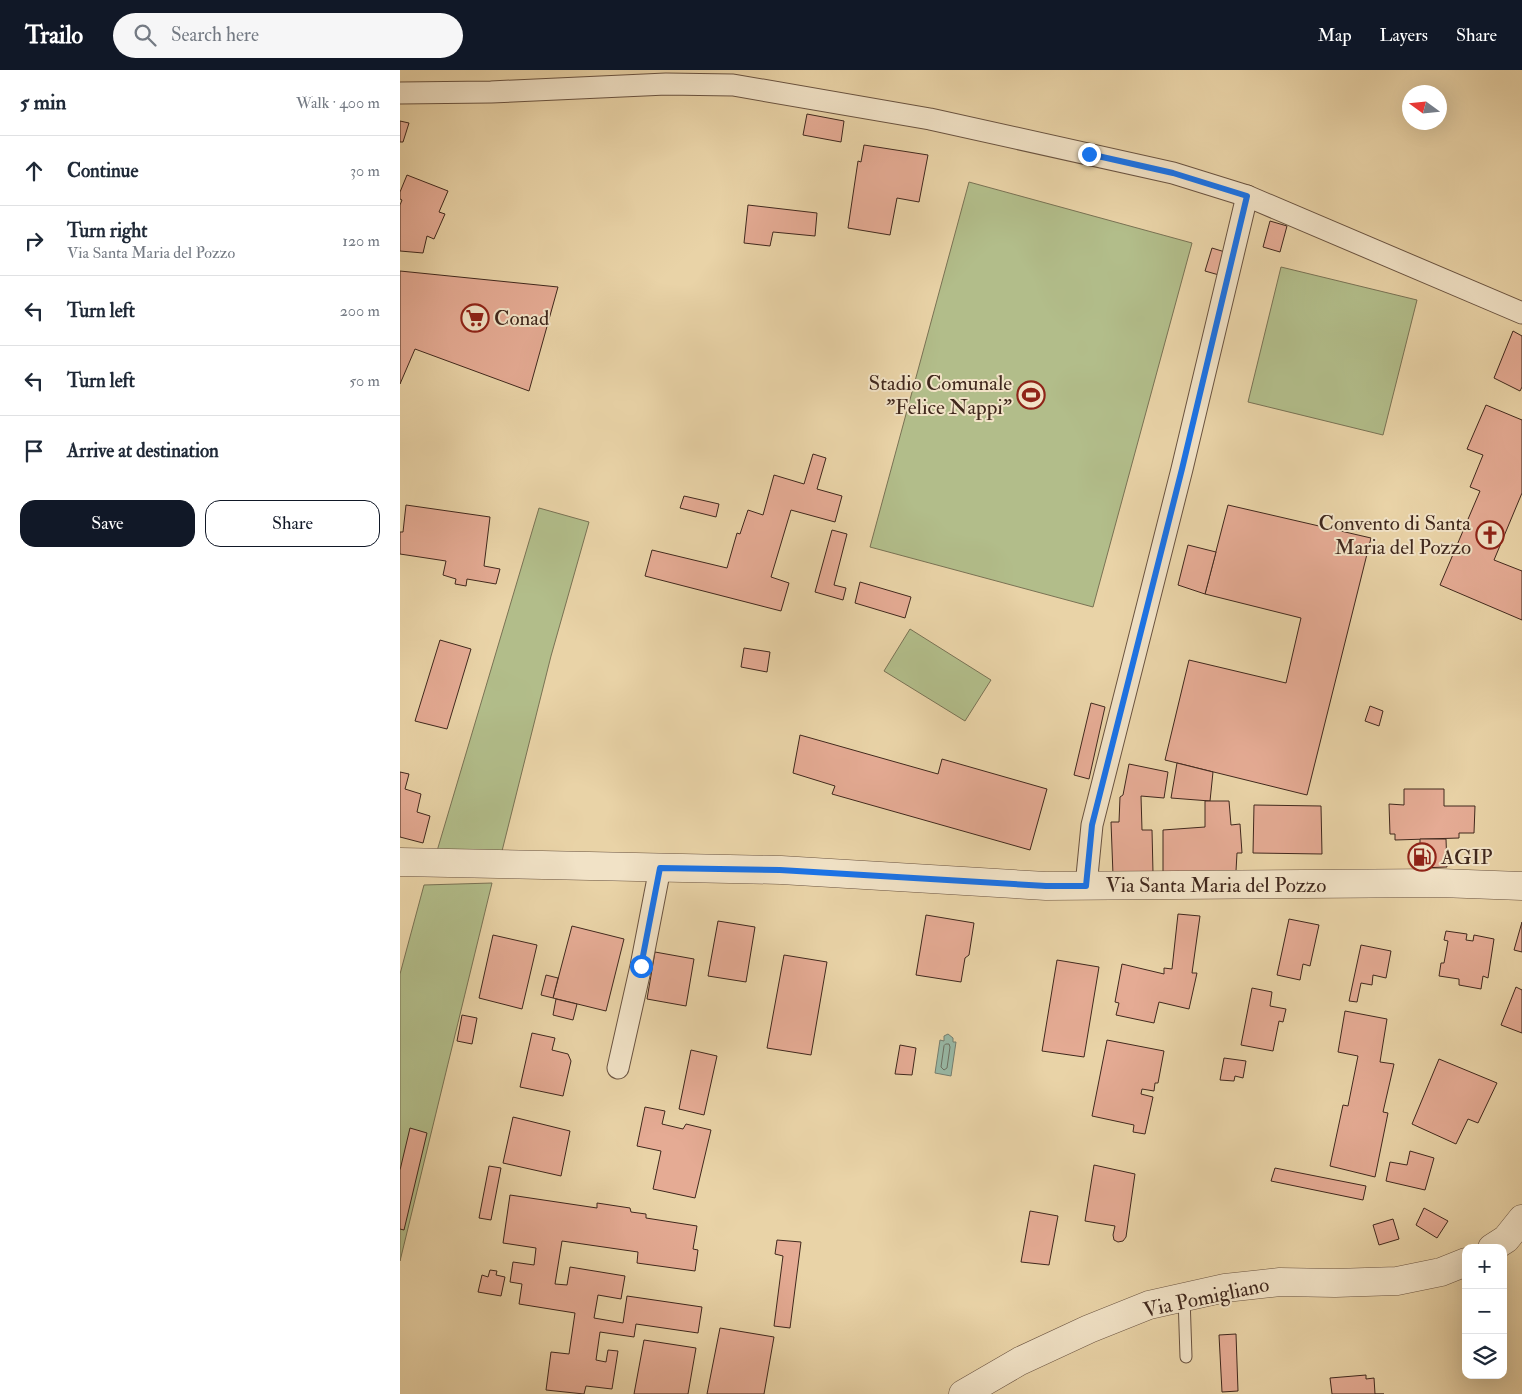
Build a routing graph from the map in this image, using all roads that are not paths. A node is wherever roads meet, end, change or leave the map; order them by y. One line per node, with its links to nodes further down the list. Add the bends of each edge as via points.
1 (400, 93): 2 (street, via 666,84 733,85 939,121 1173,173)
2 (1247, 196): 3 (street); 6 (street, via 1092,825)
3 (1522, 313)
4 (400, 862): 5 (street, Via Santa Maria del Pozzo)
5 (660, 868): 6 (street, Via Santa Maria del Pozzo, via 780,870); 8 (street)
6 (1086, 886): 7 (street, Via Santa Maria del Pozzo)
7 (1522, 886)
8 (618, 1068)
9 (1522, 1219): 10 (street)
10 (1498, 1244)
11 (1462, 1264): 12 (street, Via Pomigliano, via 1442,1272 1396,1281 1280,1282 1225,1288)
12 (1184, 1297): 13 (lane); 14 (street, Via Pomigliano, via 1149,1305 1090,1329 1020,1361)
13 (1186, 1357)
14 (963, 1394)

